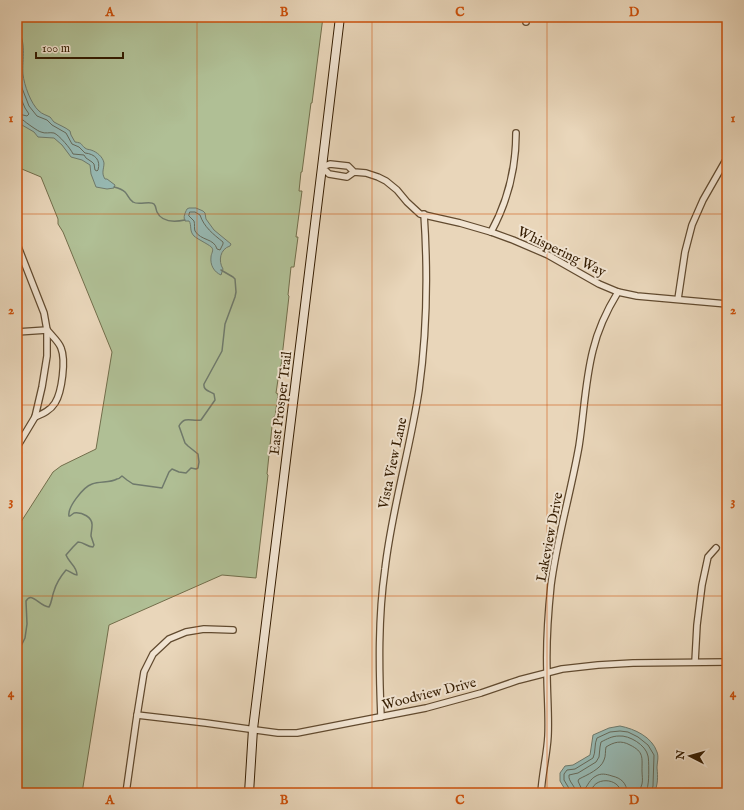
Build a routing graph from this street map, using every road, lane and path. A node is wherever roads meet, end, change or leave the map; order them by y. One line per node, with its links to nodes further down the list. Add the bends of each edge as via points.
1 (340, 17): 4 (main road, East Prosper Trail)
2 (516, 133): 7 (street, via 511,182)
3 (727, 158): 10 (street, via 692,225)
4 (322, 167): 5 (street, Whispering Way, via 330,164 348,166); 5 (street, Whispering Way, via 329,174 347,177); 23 (main road, East Prosper Trail)
5 (354, 172): 6 (street, Whispering Way, via 378,177 397,190 420,214)
6 (424, 214): 7 (street, Whispering Way); 22 (street, Vista View Lane, via 427,279 424,345 412,432 390,533 385,569 379,647)
7 (492, 232): 9 (street, Whispering Way, via 548,255)
8 (17, 244): 12 (street, via 44,313)
9 (618, 292): 10 (street, Whispering Way); 20 (street, Lakeview Drive, via 597,336 589,370 579,446 551,585)
10 (678, 299): 11 (street, Whispering Way)
11 (727, 304)
12 (48, 330): 13 (street); 14 (street, via 47,356); 14 (street, via 61,348 64,361 62,383 55,403 47,412)
13 (17, 332)
14 (35, 417): 15 (street)
15 (17, 447)
16 (716, 548): 18 (street, via 708,557 702,585)
17 (234, 630): 21 (street, via 204,629 186,632 169,639 153,654 144,672)
18 (695, 662): 19 (street, Woodview Drive); 20 (street, Woodview Drive, via 598,665)
19 (727, 662)
20 (547, 672): 22 (street, Woodview Drive, via 426,708); 26 (street, Lakeview Drive, via 548,737)
21 (137, 715): 23 (street, Woodview Drive); 24 (street)
22 (381, 717): 23 (street, Woodview Drive, via 297,733)
23 (253, 729): 25 (main road, East Prosper Trail)
24 (126, 793)
25 (249, 793)
26 (541, 793)

